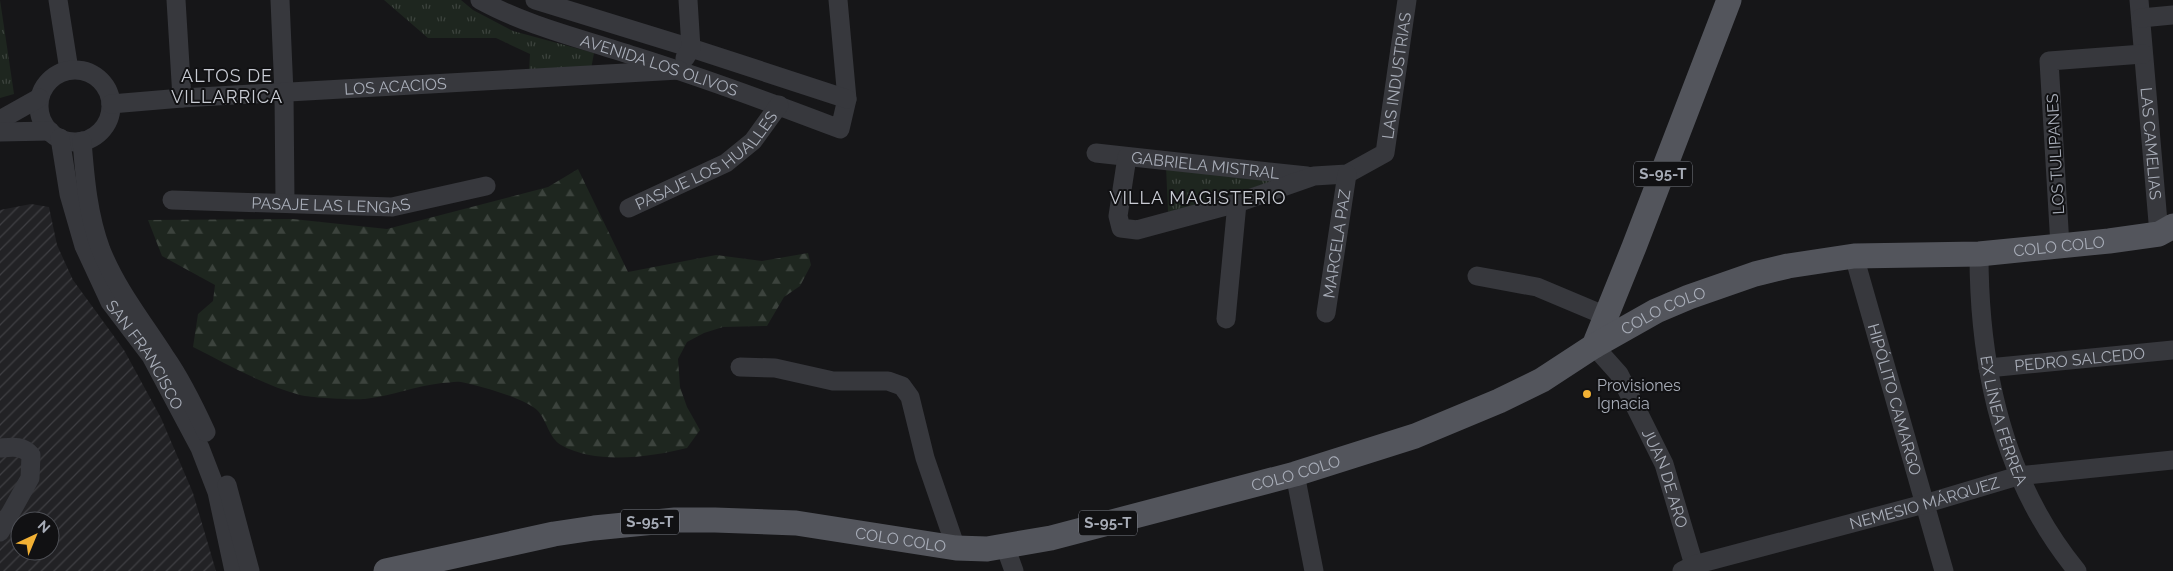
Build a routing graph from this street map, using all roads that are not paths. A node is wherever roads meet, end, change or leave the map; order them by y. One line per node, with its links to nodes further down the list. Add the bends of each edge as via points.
1 (58, 0): 15 (street)
2 (176, 0): 19 (street)
3 (280, 0): 17 (street)
4 (480, 0): 16 (street, AVENIDA LOS OLIVOS, via 553,30)
5 (535, 0): 10 (street, AVENIDA LOS OLIVOS)
6 (688, 0): 13 (street)
7 (838, 0): 20 (street)
8 (1407, 0): 29 (street, LAS INDUSTRIAS, via 1385,153)
9 (1729, 0): 42 (main road, S-95-T)
10 (562, 4): 13 (street, AVENIDA LOS OLIVOS)
11 (2140, 9): 12 (street); 14 (street, LAS CAMELIAS)
12 (2173, 15)
13 (691, 48): 16 (street); 20 (street, AVENIDA LOS OLIVOS)
14 (2143, 54): 36 (street, LAS CAMELIAS); 37 (street, LOS TULIPANES, via 2049,61)
15 (69, 70): 18 (street, via 55,74); 21 (street, via 93,74 109,92)
16 (679, 70): 17 (street, LOS ACACIOS); 22 (street, AVENIDA LOS OLIVOS)
17 (284, 93): 19 (street, LOS ACACIOS); 33 (street)
18 (39, 98): 23 (street); 25 (street, SAN FRANCISCO, via 40,116)
19 (182, 98): 21 (street, LOS ACACIOS)
20 (847, 99): 22 (street, AVENIDA LOS OLIVOS, via 840,128)
21 (111, 104): 26 (street, via 110,117 103,128 94,137)
22 (779, 105): 35 (street, PASAJE LOS HUALLES, via 753,140 726,163)
23 (0, 120)
24 (0, 132): 25 (street)
25 (55, 135): 26 (street, via 71,142); 57 (street, SAN FRANCISCO, via 84,246 110,302 151,356 200,448 217,492)
26 (82, 141): 58 (street, SAN FRANCISCO, via 85,189 101,250 123,295 181,382 207,433 230,495)
27 (1096, 153): 28 (street, GABRIELA MISTRAL)
28 (1127, 157): 30 (street, GABRIELA MISTRAL); 34 (street, via 1118,216 1121,228 1137,230)
29 (1347, 174): 30 (street); 41 (street, MARCELA PAZ)
30 (1314, 176): 34 (street)
31 (486, 186): 33 (street, PASAJE LAS LENGAS, via 392,207)
32 (172, 200): 33 (street, PASAJE LAS LENGAS)
33 (285, 202)
34 (1237, 203): 43 (street)
35 (629, 208)
36 (2169, 229): 37 (main road, COLO COLO)
37 (2060, 246): 38 (main road, COLO COLO)
38 (1979, 254): 39 (main road, COLO COLO); 47 (street, EX LÍNEA FÉRREA, via 1980,311)
39 (1854, 256): 44 (main road, COLO COLO, via 1788,266 1722,284 1656,311); 52 (street, HIPÓLITO CAMARGO)
40 (1477, 276): 42 (street, via 1537,287)
41 (1326, 313)
42 (1606, 316): 44 (main road, S-95-T)
43 (1226, 319)
44 (1594, 346): 50 (main road, COLO COLO / S-95-T, via 1542,380 1499,401 1416,436); 56 (street, JUAN DE ARO, via 1619,374 1664,464)
45 (2173, 350): 47 (street, PEDRO SALCEDO)
46 (740, 368): 55 (street, via 775,368 833,381 888,381 902,386 910,397 925,458)
47 (1988, 368): 51 (street, EX LÍNEA FÉRREA, via 2000,422)
48 (0, 448): 53 (street, via 18,447 31,455 30,478)
49 (2173, 460): 51 (street, NEMESIO MÁRQUEZ)
50 (1295, 474): 54 (main road, COLO COLO / S-95-T, via 1051,538); 61 (street)
51 (2018, 476): 52 (street, NEMESIO MÁRQUEZ); 63 (street, EX LÍNEA FÉRREA, via 2042,522)
52 (1924, 504): 56 (street, NEMESIO MÁRQUEZ); 62 (street, HIPÓLITO CAMARGO)
53 (0, 532)
54 (1005, 546): 55 (main road, COLO COLO / S-95-T); 60 (street)
55 (956, 548): 59 (main road, COLO COLO / S-95-T, via 796,523 675,520 554,534)
56 (1688, 568)
57 (234, 571)
58 (250, 571)
59 (386, 571)
60 (1014, 571)
61 (1314, 571)
62 (1944, 571)
63 (2077, 571)

